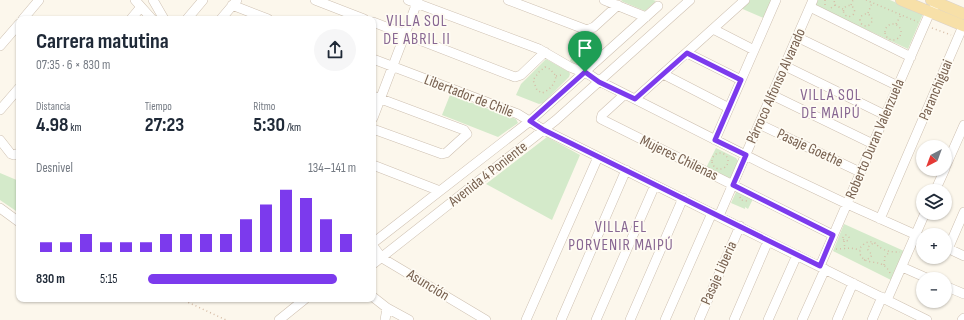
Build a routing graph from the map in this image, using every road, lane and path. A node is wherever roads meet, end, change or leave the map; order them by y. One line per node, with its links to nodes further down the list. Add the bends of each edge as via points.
1 (39, 0): 31 (street)
2 (153, 0): 34 (street)
3 (203, 0): 35 (street)
4 (315, 0): 38 (street)
5 (408, 0): 17 (street)
6 (508, 0): 22 (street, via 587,30 594,27)
7 (604, 0): 22 (street)
8 (690, 0): 62 (street, Avenida 4 Poniente)
9 (745, 0): 45 (street)
10 (776, 0): 50 (street)
11 (825, 0): 23 (path, via 824,5 827,8)
12 (834, 0): 23 (path)
13 (854, 0): 25 (path)
14 (866, 0): 20 (path)
15 (901, 0): 27 (main road)
16 (937, 1): 27 (street); 30 (main road)
17 (418, 2): 46 (street); 51 (street)
18 (138, 3): 32 (street); 33 (street)
19 (235, 3): 36 (street); 37 (street)
20 (872, 3): 28 (path); 29 (path)
21 (812, 4): 47 (street, Párroco Alfonso Alvarado); 53 (street)
22 (618, 5): 39 (street)
23 (835, 5): 26 (path)
24 (658, 6): 39 (street, Avenida 4 Poniente)
25 (851, 6): 26 (path); 26 (path, via 855,11 852,16 845,16)
26 (843, 9)
27 (930, 12): 42 (street, Roberto Duran Valenzuela); 43 (main road)
28 (868, 14): 28 (path, via 860,18 860,22 865,26 871,24 871,16)
29 (901, 14): 41 (path); 42 (path)
30 (964, 14)
31 (26, 16)
32 (132, 16)
33 (149, 16)
34 (162, 16)
35 (190, 16)
36 (224, 16)
37 (262, 16)
38 (356, 16)
39 (646, 17): 57 (street, Avenida 4 Poniente)
40 (376, 23): 46 (street)
41 (896, 24): 41 (path, via 891,24 886,29 886,34 892,39 897,39 901,33)
42 (925, 24): 48 (path); 53 (street, Roberto Duran Valenzuela)
43 (964, 26): 48 (street, Paranchiguai)
44 (16, 27): 49 (street)
45 (713, 29): 50 (street); 52 (street)
46 (405, 34): 51 (street, via 515,77 521,75); 55 (street)
47 (797, 37): 56 (street, Párroco Alfonso Alvarado); 63 (street)
48 (958, 38): 97 (street, Paranchiguai)
49 (0, 46)
50 (754, 50): 61 (street)
51 (545, 52): 57 (street, via 570,67)
52 (687, 53): 58 (street); 61 (street)
53 (910, 57): 63 (street, Roberto Duran Valenzuela)
54 (376, 60): 55 (street, Libertador de Chile)
55 (393, 66): 67 (street); 72 (street, Libertador de Chile, via 518,114)
56 (785, 66): 66 (street, Párroco Alfonso Alvarado); 71 (street)
57 (585, 72): 62 (street); 72 (street, Avenida 4 Poniente)
58 (663, 74): 68 (street); 69 (street)
59 (556, 76): 59 (path, via 545,67 533,80 536,90 546,92 555,82); 60 (path)
60 (562, 76)
61 (741, 80): 69 (street)
62 (599, 82): 65 (street); 76 (street, Avenida 4 Poniente)
63 (898, 86): 71 (street, Roberto Duran Valenzuela)
64 (16, 91): 70 (street)
65 (625, 94): 68 (street); 89 (street, Mujeres Chilenas, via 602,115 601,119)
66 (772, 95): 73 (street, Párroco Alfonso Alvarado); 79 (street)
67 (377, 97): 75 (street, via 467,132 466,136 442,154)
68 (635, 99): 78 (street)
69 (729, 108): 78 (street)
70 (0, 110)
71 (885, 115): 79 (street, Roberto Duran Valenzuela)
72 (530, 121): 76 (street, Libertador de Chile); 90 (street, Avenida 4 Poniente)
73 (759, 124): 82 (street, Párroco Alfonso Alvarado); 87 (street, Pasaje Goethe)
74 (964, 125): 80 (street)
75 (376, 130)
76 (544, 130): 83 (street, Libertador de Chile); 116 (street, Avenida 4 Poniente)
77 (0, 140): 81 (street, via 11,154)
78 (715, 140): 82 (street)
79 (873, 144): 87 (street, Roberto Duran Valenzuela)
80 (952, 153)
81 (16, 154)
82 (746, 155): 89 (street, Párroco Alfonso Alvarado); 92 (street)
83 (598, 157): 86 (street, Libertador de Chile); 138 (street)
84 (376, 166): 90 (street)
85 (716, 168): 85 (path, via 724,169 727,166 729,160 725,154 720,153 713,157 712,162)
86 (626, 170): 88 (street, Libertador de Chile); 139 (street)
87 (860, 172): 92 (street, Roberto Duran Valenzuela)
88 (655, 184): 91 (street, Libertador de Chile); 140 (street)
89 (733, 185): 95 (street, Párroco Alfonso Alvarado); 99 (street, Mujeres Chilenas)
90 (440, 191): 103 (street, Avenida 4 Poniente)
91 (683, 198): 95 (street, Libertador de Chile); 141 (street)
92 (847, 204): 97 (street); 99 (street, Roberto Duran Valenzuela)
93 (0, 208): 96 (street)
94 (964, 212): 101 (street)
95 (715, 214): 98 (street, Libertador de Chile); 142 (street, Párroco Alfonso Alvarado)
96 (16, 217)
97 (880, 219): 100 (street)
98 (740, 226): 104 (street, Libertador de Chile); 143 (street, Pasaje Liberia)
99 (833, 235): 121 (street, Roberto Duran Valenzuela)
100 (916, 236)
101 (952, 237)
102 (844, 240): 108 (path)
103 (376, 241)
104 (768, 241): 114 (street, Libertador de Chile); 144 (street)
105 (916, 242): 120 (street)
106 (876, 243): 110 (path, via 867,242); 113 (path, via 881,249); 117 (path, via 868,247 872,255)
107 (834, 249): 108 (path)
108 (845, 249): 110 (path)
109 (376, 250): 116 (street, Asunción)
110 (860, 250): 117 (path, via 860,256)
111 (952, 250): 115 (street)
112 (904, 251): 113 (path)
113 (890, 252): 119 (path, via 885,256)
114 (796, 255): 121 (street, Libertador de Chile); 145 (street)
115 (964, 256)
116 (382, 258): 118 (street, Avenida 4 Poniente); 137 (street, Asunción)
117 (864, 260): 119 (path)
118 (376, 262)
119 (884, 265): 123 (path)
120 (902, 267): 122 (street); 128 (street)
121 (822, 268): 124 (street, Libertador de Chile); 146 (street, Roberto Duran Valenzuela)
122 (916, 273)
123 (891, 275)
124 (854, 283): 128 (street, Libertador de Chile); 147 (street)
125 (952, 289): 126 (street)
126 (964, 294)
127 (376, 299): 131 (street)
128 (885, 299): 148 (street); 149 (street, Libertador de Chile)
129 (187, 302): 133 (path)
130 (301, 302): 134 (street)
131 (387, 308): 135 (street); 136 (street)
132 (964, 318): 150 (street)
133 (226, 320)
134 (279, 320)
135 (384, 320)
136 (409, 320)
137 (486, 320)
138 (526, 320)
139 (561, 320)
140 (596, 320)
141 (630, 320)
142 (665, 320)
143 (699, 320)
144 (734, 320)
145 (768, 320)
146 (802, 320)
147 (837, 320)
148 (872, 320)
149 (927, 320)
150 (962, 320)

